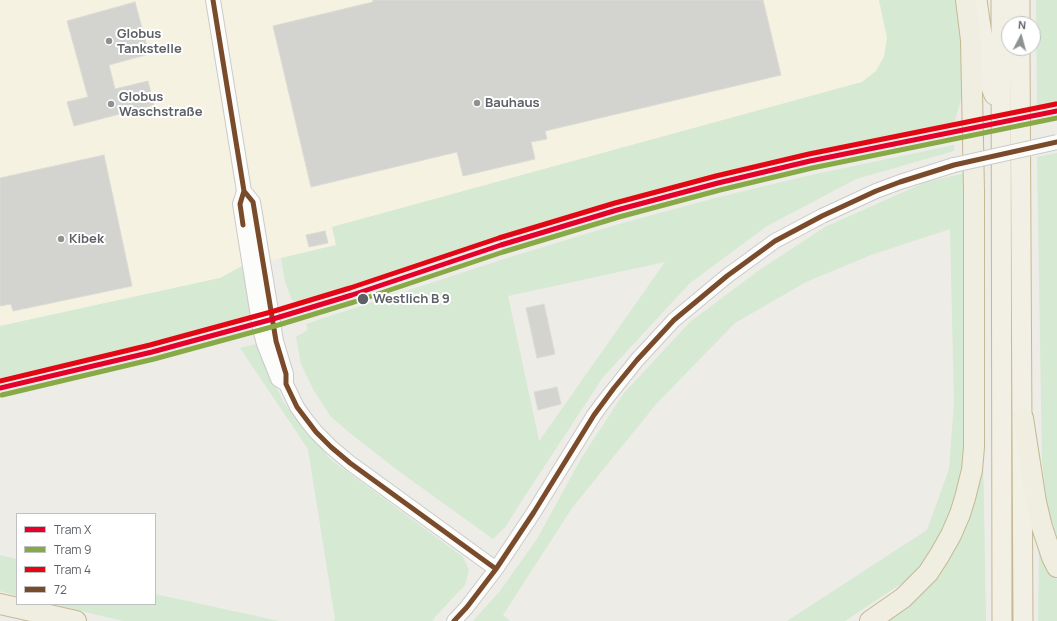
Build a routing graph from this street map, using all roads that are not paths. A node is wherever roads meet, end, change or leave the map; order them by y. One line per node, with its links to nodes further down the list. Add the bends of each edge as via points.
1 (213, 0): 12 (street, via 244,191 253,202 276,341 286,374 286,384 307,421 331,447)
2 (966, 0): 16 (highway, via 971,47 974,198 972,470 960,514 951,535 928,573 903,598)
3 (977, 0): 8 (highway, via 989,82)
4 (1001, 0): 8 (highway)
5 (1020, 0): 6 (highway)
6 (1020, 16)
7 (1020, 56): 10 (highway)
8 (1001, 111): 17 (highway)
9 (1057, 142): 12 (street, bridge, via 954,165 876,191 775,241 727,276 674,320 614,388 594,415)
10 (1022, 418): 11 (highway, via 1036,502); 18 (highway)
11 (1057, 567)
12 (496, 569): 15 (street)
13 (0, 604): 14 (highway)
14 (76, 621)
15 (454, 621)
16 (870, 621)
17 (1002, 621)
18 (1023, 621)

